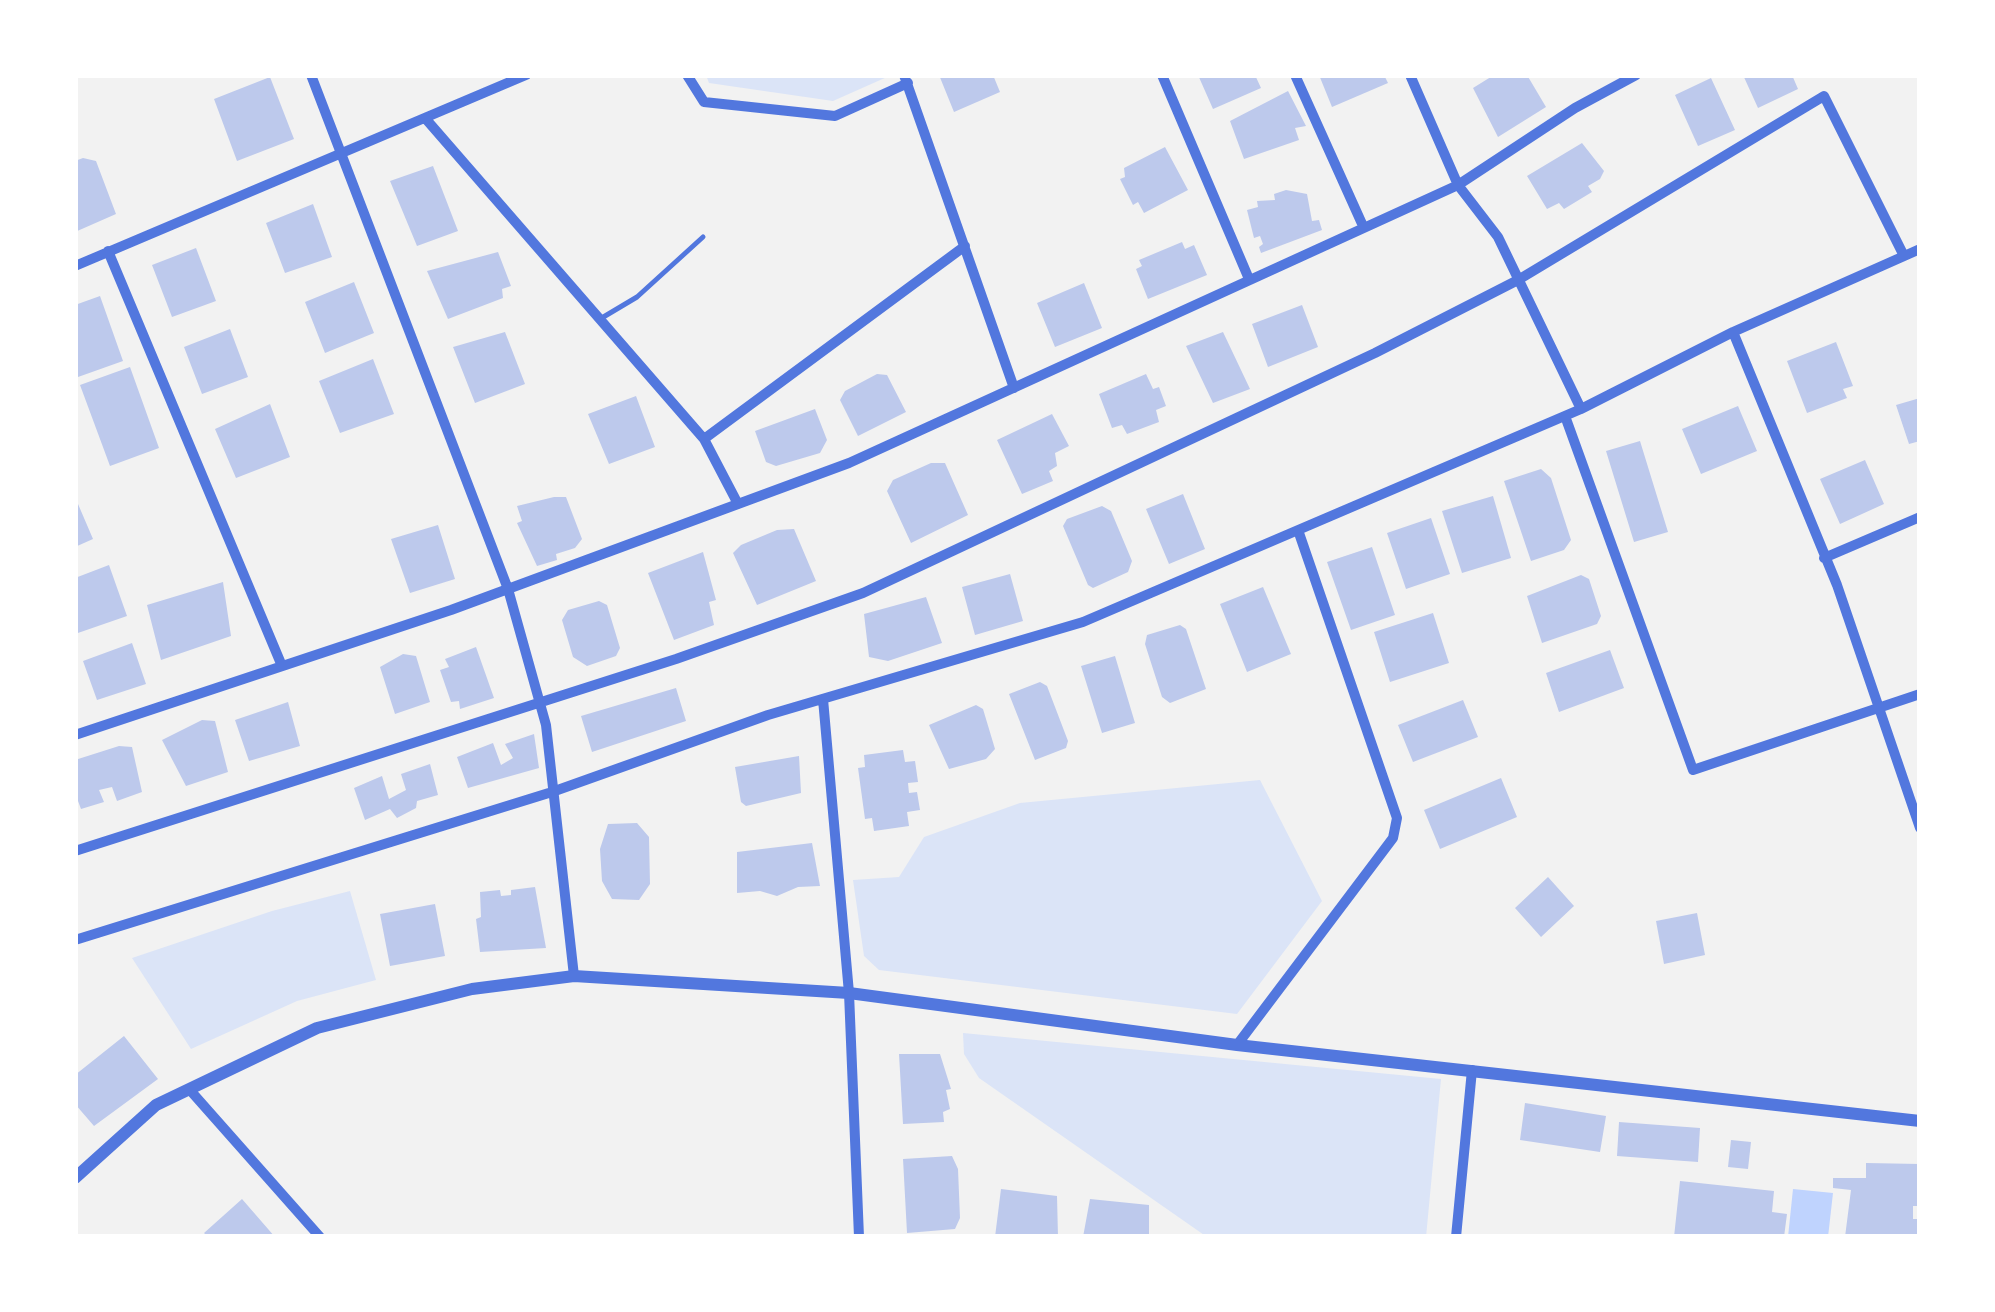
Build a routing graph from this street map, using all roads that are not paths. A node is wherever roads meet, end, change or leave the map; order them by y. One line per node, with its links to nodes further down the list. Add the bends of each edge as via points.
1 (311, 75): 10 (street)
2 (526, 75): 9 (street)
3 (687, 75): 8 (street, via 704,102 835,116)
4 (1162, 75): 19 (street)
5 (1295, 75): 12 (street)
6 (1410, 75): 11 (street)
7 (1636, 75): 11 (street)
8 (906, 79): 14 (street)
9 (425, 118): 10 (street); 21 (street)
10 (344, 153): 16 (street); 31 (street)
11 (1458, 184): 12 (street); 20 (street, via 1498,238)
12 (1363, 226): 19 (street)
13 (704, 238): 21 (lane)
14 (965, 246): 23 (street); 26 (street)
15 (1920, 249): 17 (street)
16 (108, 252): 18 (street); 32 (street)
17 (1904, 256): 20 (street, via 1824,96); 22 (street)
18 (75, 266)
19 (1249, 279): 23 (street)
20 (1518, 280): 24 (street); 35 (street, via 863,593)
21 (600, 319): 26 (street)
22 (1733, 332): 24 (street); 30 (street)
23 (1014, 388): 27 (street, via 849,464)
24 (1581, 409): 25 (street)
25 (1565, 416): 29 (street); 36 (street, via 1693,770)
26 (704, 439): 27 (street)
27 (738, 504): 31 (street)
28 (1920, 517): 30 (street)
29 (1299, 533): 34 (street, via 1083,622); 44 (street, via 1397,818 1393,838)
30 (1824, 558): 36 (street)
31 (508, 589): 32 (street); 35 (street)
32 (282, 666): 37 (street)
33 (1920, 694): 36 (street)
34 (823, 698): 38 (street); 43 (street)
35 (539, 702): 38 (street); 40 (street)
36 (1880, 709): 39 (street)
37 (75, 735)
38 (552, 792): 41 (street); 42 (street)
39 (1920, 828)
40 (75, 851)
41 (75, 940)
42 (574, 976): 43 (street); 46 (street, via 472,989 318,1028)
43 (849, 993): 44 (street); 50 (street)
44 (1237, 1045): 45 (street)
45 (1472, 1070): 47 (street); 51 (street)
46 (189, 1089): 48 (street, via 156,1105); 49 (street)
47 (1920, 1121)
48 (75, 1178)
49 (320, 1237)
50 (860, 1237)
51 (1456, 1237)

